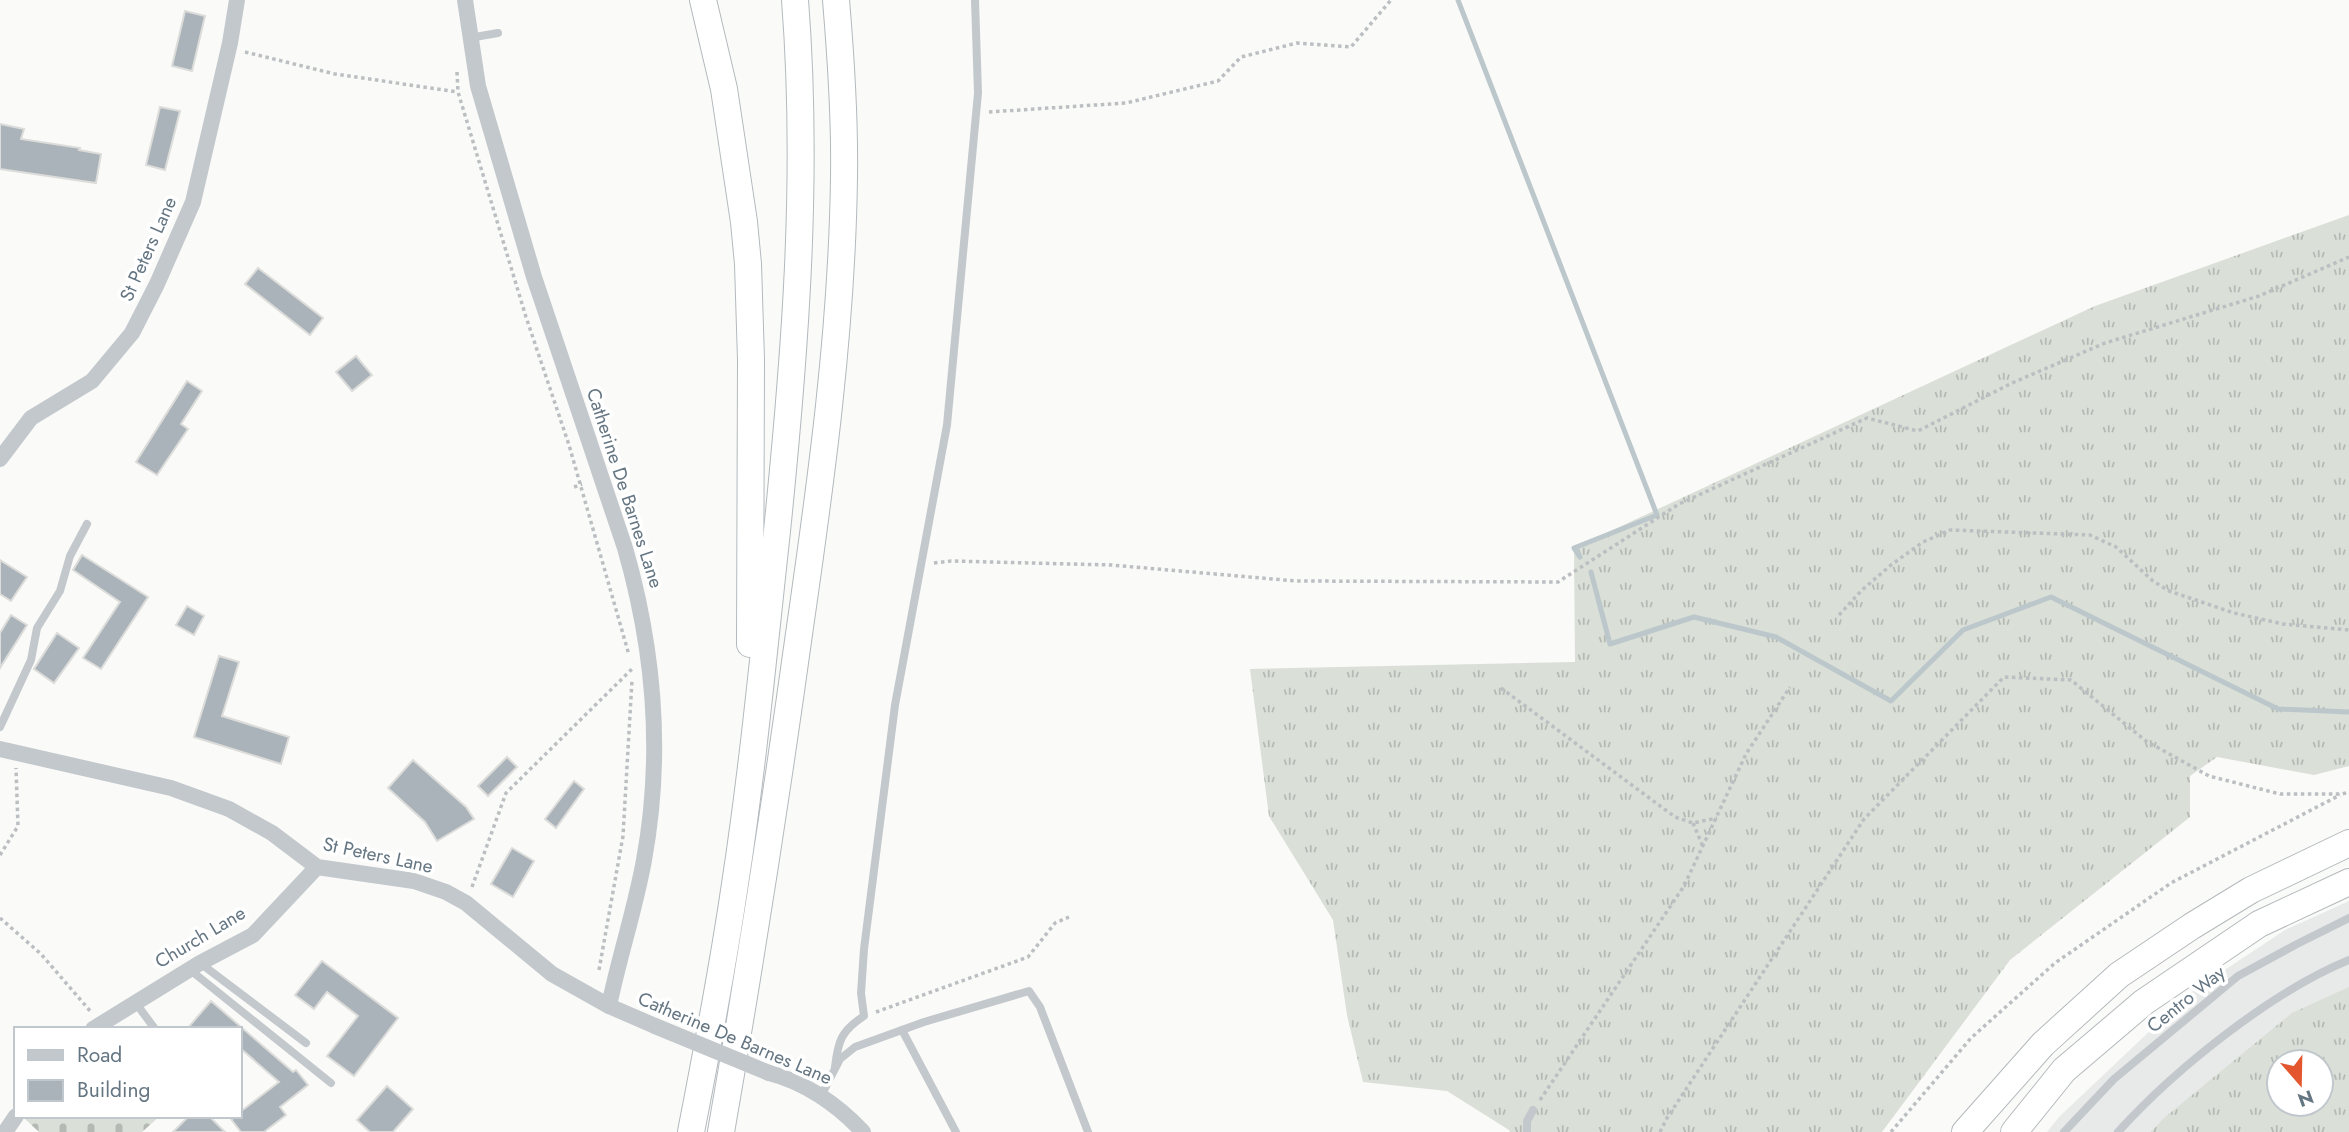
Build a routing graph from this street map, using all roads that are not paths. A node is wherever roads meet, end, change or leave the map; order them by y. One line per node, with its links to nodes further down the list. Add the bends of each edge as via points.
1 (237, 0): 9 (street, St Peters Lane, via 193,202 132,333 92,382 31,418)
2 (465, 0): 8 (street, Catherine De Barnes Lane)
3 (703, 0): 13 (highway, via 724,89 748,264)
4 (795, 0): 13 (highway, via 801,182 794,346)
5 (836, 0): 31 (highway, via 844,177 838,313 823,460 759,911)
6 (975, 0): 26 (lane, via 976,113 947,425 895,705 863,949 864,1016 845,1030)
7 (498, 33): 8 (lane)
8 (469, 38): 21 (street, Catherine De Barnes Lane, via 478,86 534,277 625,548 647,643 654,742 650,821)
9 (0, 459)
10 (87, 524): 11 (lane, via 70,556 60,590 37,628 31,660)
11 (0, 727)
12 (8, 751): 15 (street, St Peters Lane, via 171,788 229,809 272,833)
13 (750, 772): 30 (highway, via 736,883)
14 (2349, 843): 36 (highway, via 2251,890 2119,975 2043,1044)
15 (317, 867): 19 (street, Church Lane, via 253,935); 21 (street, St Peters Lane, via 415,881 446,892 466,903 552,974)
16 (2349, 882): 37 (highway, via 2259,924 2144,1002 2064,1070)
17 (2349, 918): 38 (lane, Centro Way, via 2238,976 2114,1079)
18 (2349, 960): 39 (lane, via 2273,1001 2196,1057)
19 (194, 966): 20 (street, Church Lane); 25 (lane); 27 (lane)
20 (135, 1002): 22 (street, Church Lane); 23 (lane)
21 (609, 1004): 28 (street, Catherine De Barnes Lane, bridge)
22 (97, 1026)
23 (154, 1027)
24 (902, 1030): 26 (lane, via 855,1047); 33 (lane); 34 (lane, via 1029,991 1040,1007)
25 (306, 1043)
26 (835, 1067): 28 (lane)
27 (331, 1083)
28 (821, 1096): 32 (street, Catherine De Barnes Lane)
29 (1533, 1110): 35 (lane)
30 (691, 1132)
31 (721, 1132)
32 (863, 1132)
33 (956, 1132)
34 (1088, 1132)
35 (1527, 1132)
36 (1965, 1132)
37 (2014, 1132)
38 (2064, 1132)
39 (2118, 1132)

